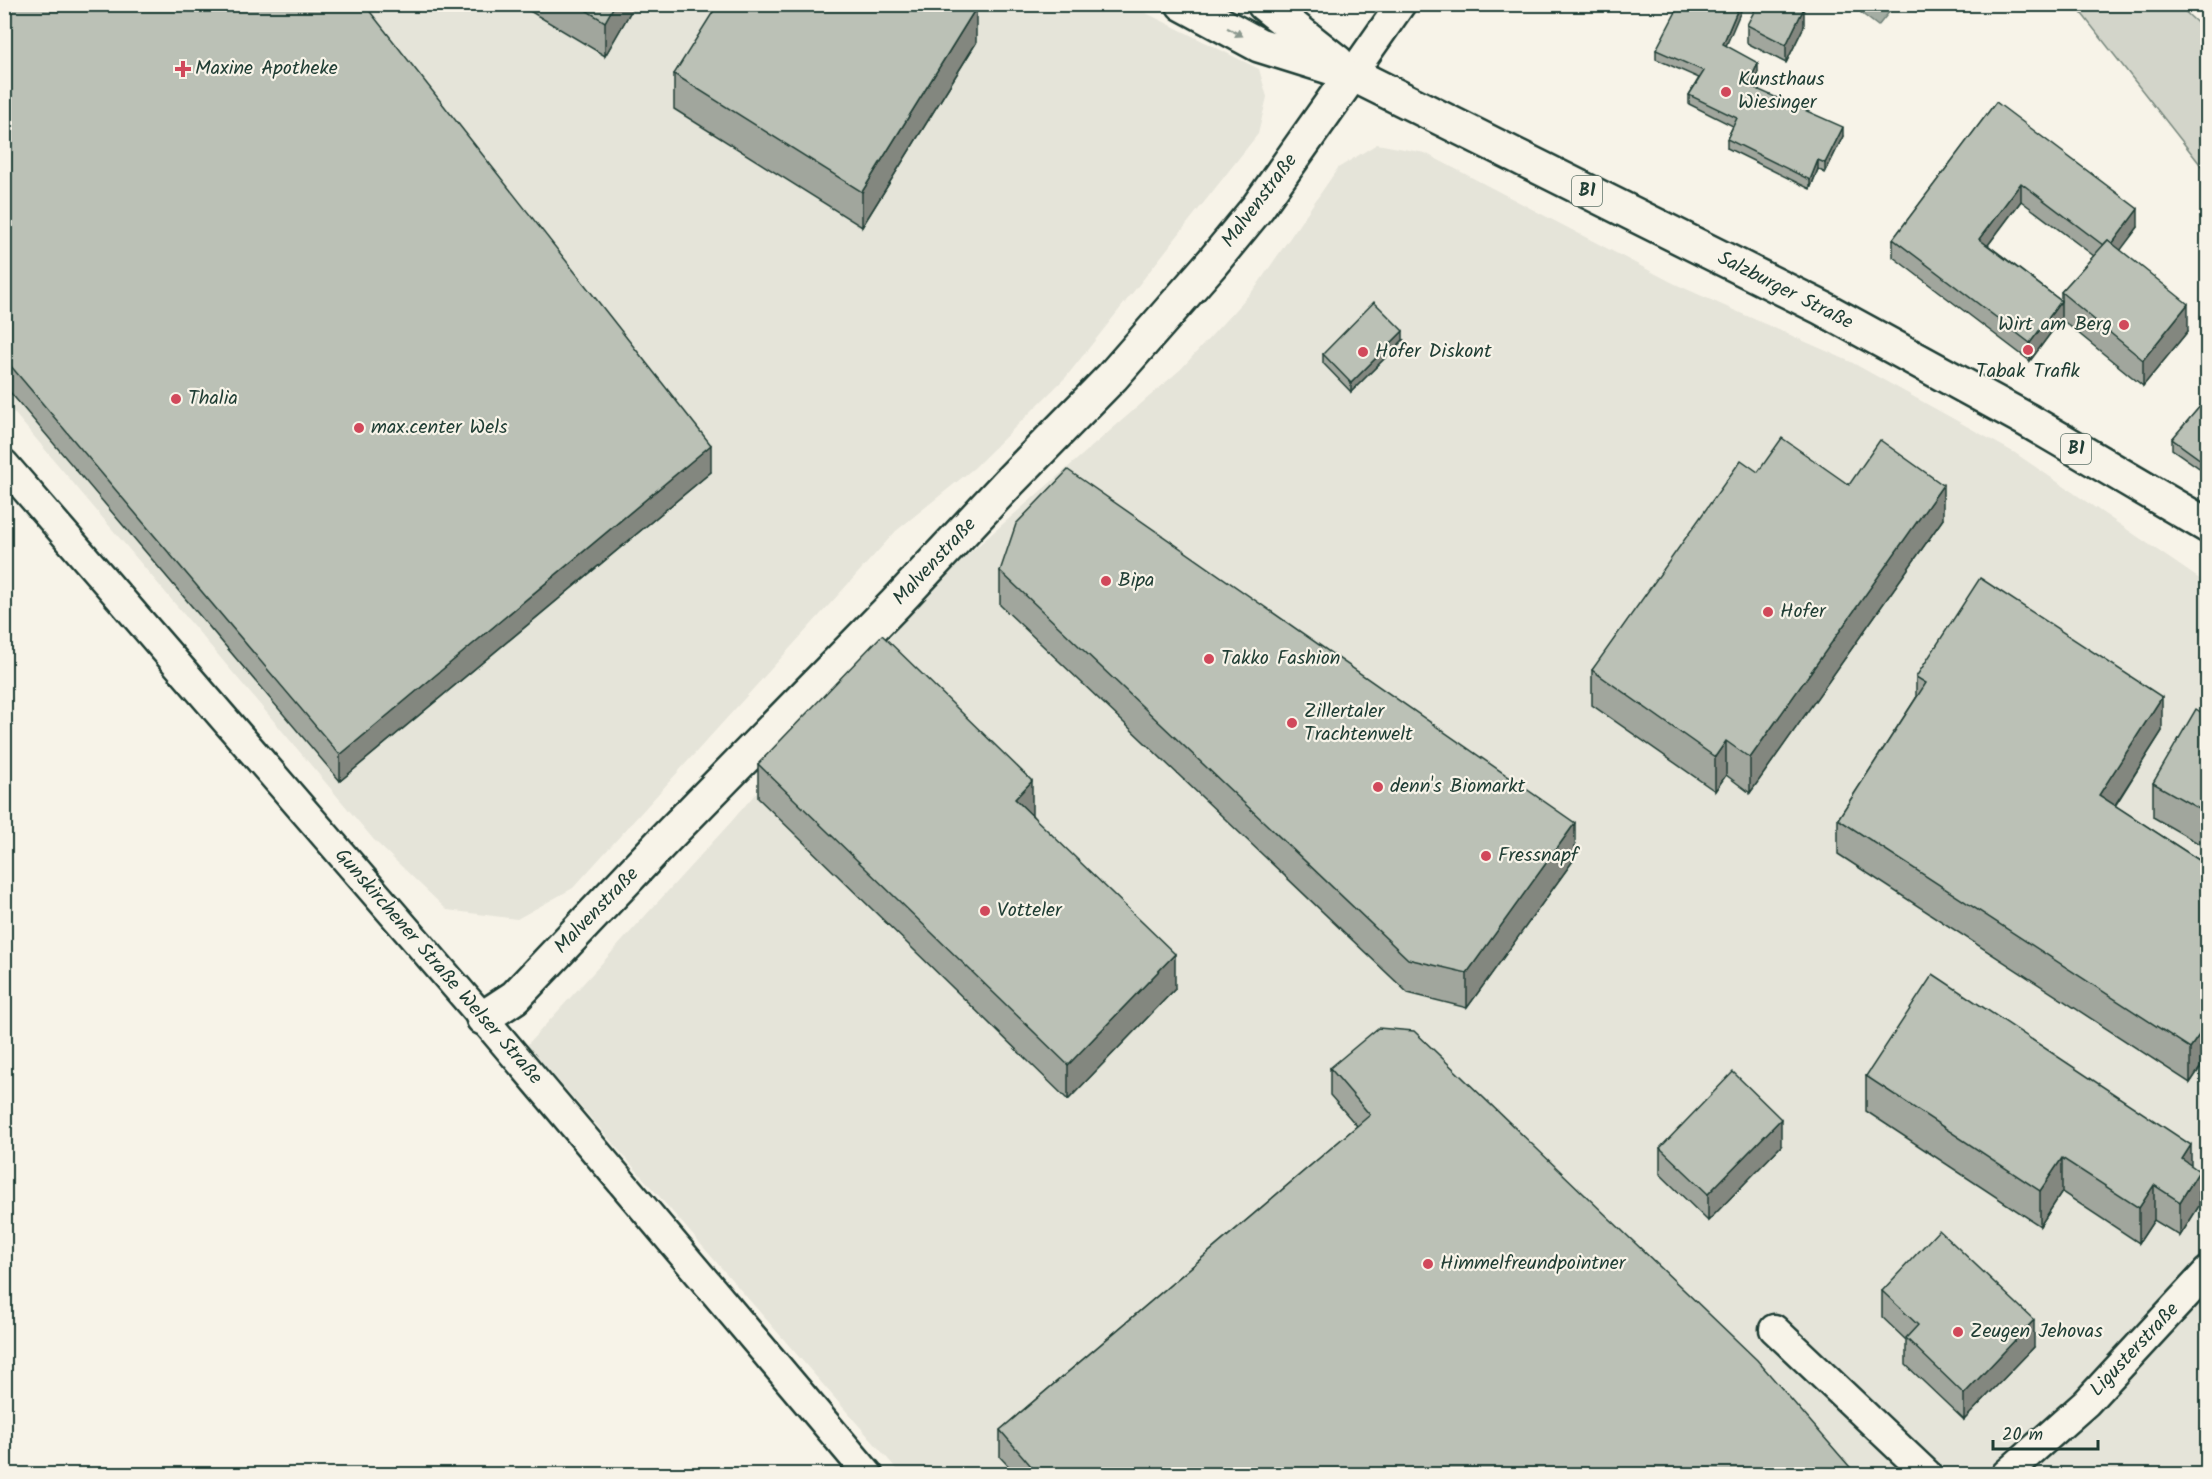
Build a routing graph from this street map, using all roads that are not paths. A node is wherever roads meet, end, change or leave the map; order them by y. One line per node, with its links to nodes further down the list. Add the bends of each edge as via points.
1 (1183, 4): 4 (street, Salzburger Straße / B1, one-way to 4, via 1259,45)
2 (1264, 4): 4 (street, Salzburger Straße / B1)
3 (1401, 4): 4 (street)
4 (1352, 74): 6 (street, Salzburger Straße / B1, via 1852,324); 7 (street, Malvenstraße, via 1258,207 1112,377 515,997)
5 (4, 464): 7 (street, Gunskirchener Straße Welser Straße)
6 (2208, 526)
7 (483, 1018): 10 (street, Gunskirchener Straße Welser Straße)
8 (2208, 1271): 12 (street, Ligusterstraße, via 2086,1403)
9 (1774, 1329): 11 (street)
10 (868, 1474)
11 (1928, 1474)
12 (2006, 1474)

